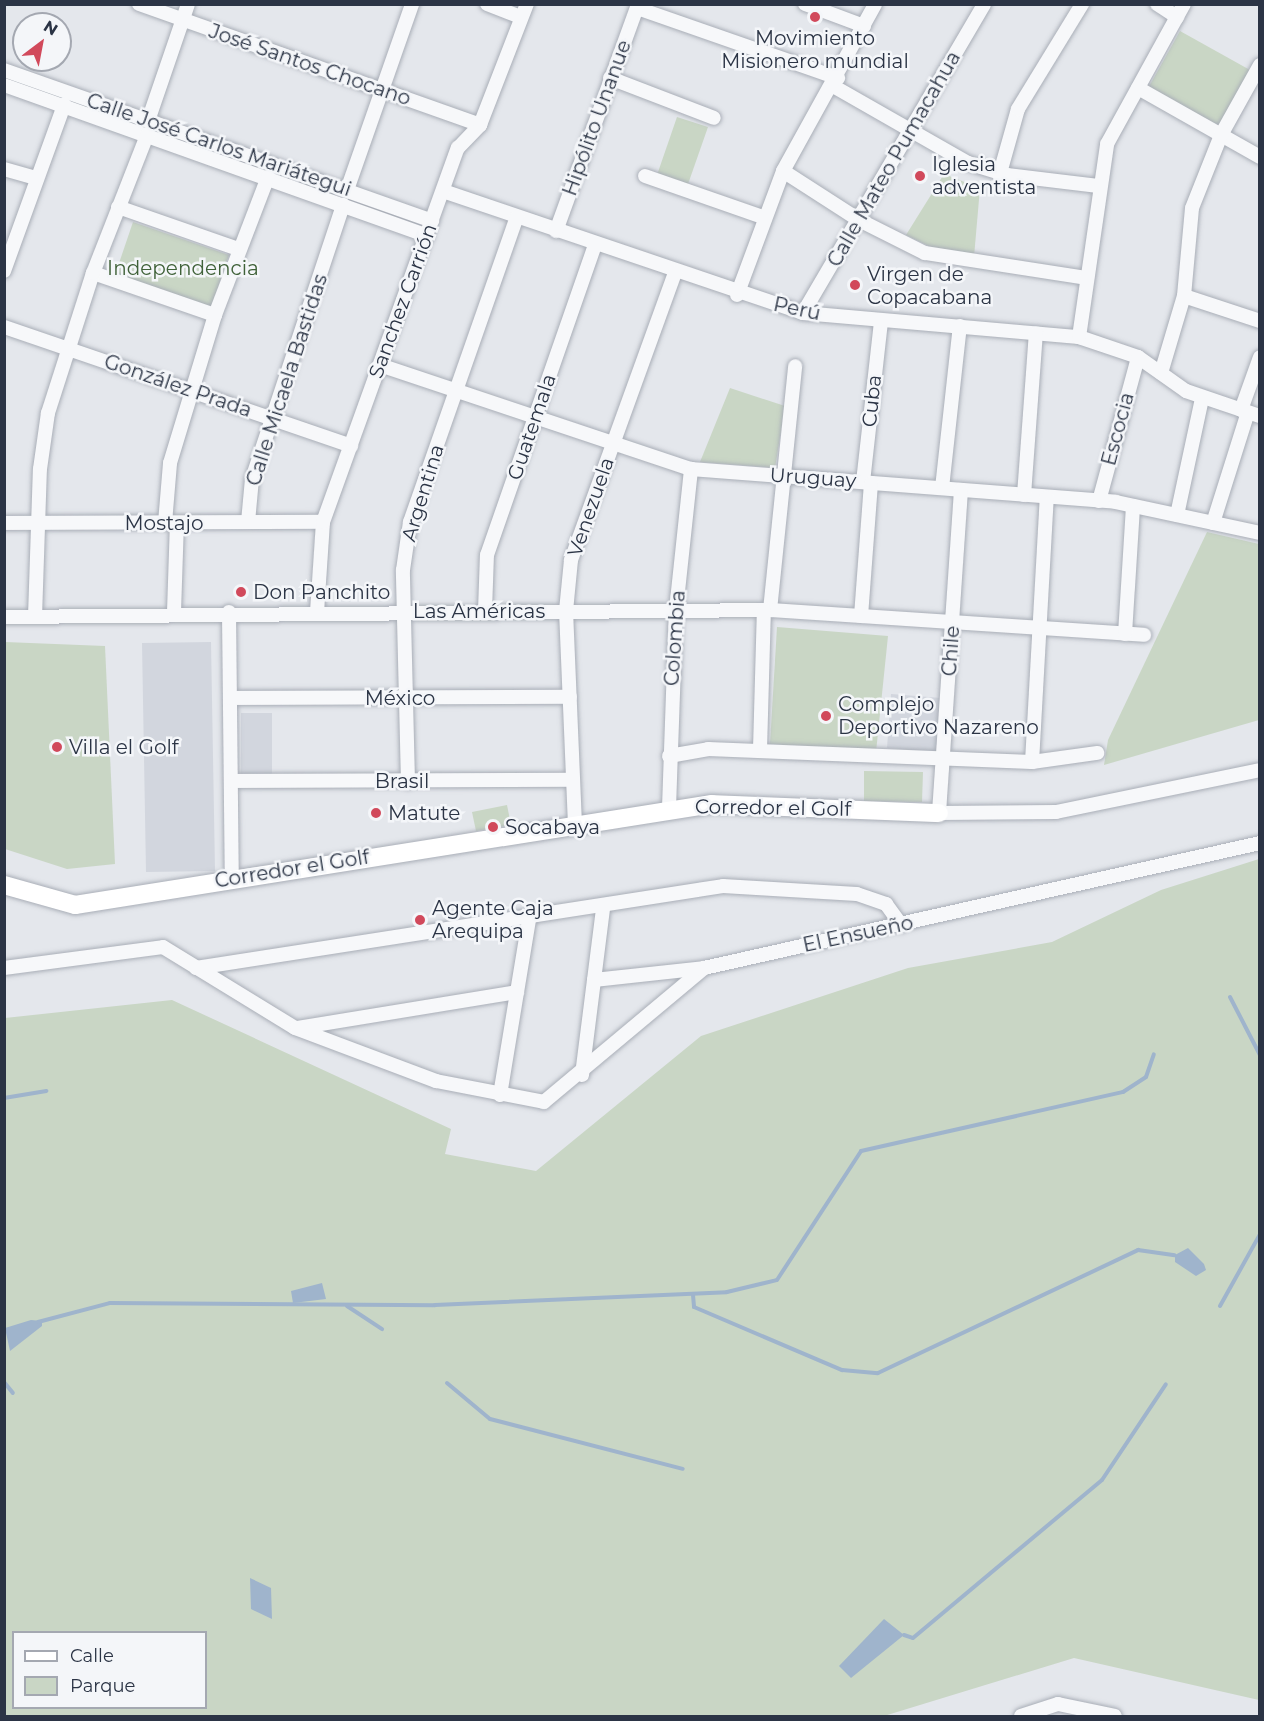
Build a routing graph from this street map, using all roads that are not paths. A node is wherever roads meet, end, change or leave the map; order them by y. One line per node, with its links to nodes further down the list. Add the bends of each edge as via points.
1 (139, 4): 13 (street, José Santos Chocano)
2 (188, 4): 13 (street)
3 (412, 4): 21 (street)
4 (487, 4): 11 (street)
5 (805, 4): 14 (street)
6 (875, 4): 14 (street)
7 (984, 4): 27 (street, Calle Mateo Pumacahua)
8 (1082, 4): 32 (street, via 1018,109)
9 (1157, 4): 12 (street)
10 (638, 6): 17 (street, Hipólito Unanue); 18 (street)
11 (523, 10): 25 (street, Sanchez Carrión)
12 (1181, 11): 20 (street)
13 (183, 20): 21 (street, José Santos Chocano); 23 (street)
14 (864, 26): 18 (street)
15 (1260, 65): 28 (street)
16 (4, 70): 23 (street, Calle José Carlos Mariátegui)
17 (610, 78): 24 (street); 45 (street, Hipólito Unanue)
18 (836, 82): 27 (street); 31 (street)
19 (4, 85): 22 (street, Calle José Carlos Mariátegui)
20 (1138, 88): 28 (street); 36 (street, via 1107,144)
21 (382, 90): 25 (street, José Santos Chocano); 37 (street)
22 (64, 105): 26 (street, Calle José Carlos Mariátegui); 35 (street)
23 (148, 118): 37 (street, Calle José Carlos Mariátegui)
24 (714, 118)
25 (480, 125): 38 (street, Sanchez Carrión, via 458,148)
26 (148, 133): 34 (street, Calle José Carlos Mariátegui); 40 (street)
27 (910, 133): 32 (street); 43 (street, Calle Mateo Pumacahua)
28 (1221, 135): 29 (street); 54 (street, via 1192,208)
29 (1260, 157)
30 (4, 169): 35 (street)
31 (783, 171): 42 (street); 43 (street)
32 (1000, 173): 36 (street)
33 (645, 176): 42 (street)
34 (268, 177): 39 (street, Calle José Carlos Mariátegui); 48 (street)
35 (36, 178): 49 (street)
36 (1098, 186): 52 (street)
37 (347, 190): 44 (street, Calle José Carlos Mariátegui)
38 (443, 191): 41 (street, Perú); 44 (street, Sanchez Carrión)
39 (343, 205): 46 (street, Calle José Carlos Mariátegui); 74 (street, Calle Micaela Bastidas)
40 (118, 207): 48 (street); 50 (street)
41 (516, 217): 45 (street, Perú); 69 (street, Argentina)
42 (763, 217): 53 (street)
43 (859, 220): 52 (street, via 925,253); 55 (street, Calle Mateo Pumacahua)
44 (432, 221): 46 (street, Sanchez Carrión)
45 (556, 231): 47 (street, Perú)
46 (427, 236): 66 (street, Sanchez Carrión)
47 (595, 245): 51 (street, Perú); 73 (street, Guatemala)
48 (238, 249): 56 (street)
49 (4, 271)
50 (93, 273): 56 (street); 63 (street)
51 (675, 273): 53 (street, Perú); 75 (street, Venezuela)
52 (1087, 278): 62 (street)
53 (737, 295): 55 (street, Perú)
54 (1184, 296): 58 (street); 68 (street)
55 (803, 313): 57 (street, Perú)
56 (215, 315): 70 (street)
57 (881, 321): 59 (street, Perú); 79 (street, Cuba)
58 (1260, 321)
59 (960, 326): 61 (street, Perú); 80 (street)
60 (4, 327): 63 (street, González Prada)
61 (1036, 333): 62 (street, Perú); 82 (street)
62 (1079, 337): 64 (street, Perú)
63 (67, 348): 70 (street, González Prada); 90 (street, via 48,413)
64 (1138, 357): 68 (street, Perú); 84 (street, Escocia)
65 (1260, 357): 72 (street)
66 (380, 365): 69 (street, Uruguay); 76 (street, Sanchez Carrión)
67 (795, 366): 78 (street)
68 (1161, 373): 71 (street, Perú)
69 (456, 390): 73 (street, Uruguay); 101 (street, Argentina, via 410,522)
70 (193, 392): 74 (street, González Prada); 91 (street, via 170,463)
71 (1202, 398): 72 (street, Perú); 86 (street)
72 (1249, 413): 92 (street)
73 (535, 417): 75 (street, Uruguay); 96 (street, Guatemala, via 487,555)
74 (272, 419): 76 (street, González Prada); 87 (street, Calle Micaela Bastidas, via 252,479)
75 (614, 443): 77 (street, Uruguay); 97 (street, Venezuela, via 571,560)
76 (351, 446): 88 (street, Sanchez Carrión)
77 (692, 469): 78 (street, Uruguay); 94 (street, Colombia)
78 (783, 476): 79 (street, Uruguay); 95 (street)
79 (867, 482): 80 (street, Uruguay); 102 (street, Cuba)
80 (942, 488): 81 (street, Uruguay)
81 (961, 490): 82 (street, Uruguay); 105 (street, Chile)
82 (1024, 495): 83 (street, Uruguay)
83 (1047, 496): 84 (street, Uruguay); 106 (street)
84 (1099, 501): 85 (street, Uruguay)
85 (1133, 506): 86 (street, Uruguay); 107 (street)
86 (1177, 515): 92 (street, Uruguay)
87 (249, 522): 88 (street, Mostajo); 91 (street, Mostajo)
88 (323, 522): 100 (street, Sanchez Carrión)
89 (4, 523): 90 (street, Mostajo)
90 (37, 523): 91 (street, Mostajo); 104 (street)
91 (171, 523): 98 (street)
92 (1213, 523): 93 (street, Uruguay)
93 (1260, 533)
94 (676, 610): 95 (street, Las Américas); 97 (street, Las Américas); 114 (street, Colombia)
95 (767, 610): 102 (street, Las Américas); 112 (street)
96 (485, 611): 97 (street, Las Américas); 101 (street, Las Américas)
97 (566, 611): 111 (street, Venezuela)
98 (174, 612): 99 (street, Las Américas); 104 (street, Las Américas)
99 (229, 612): 100 (street, Las Américas); 109 (street)
100 (317, 612): 101 (street, Las Américas)
101 (404, 612): 110 (street, Argentina)
102 (861, 616): 105 (street, Las Américas)
103 (4, 617): 104 (street, Las Américas)
104 (35, 617)
105 (953, 622): 106 (street, Las Américas); 115 (street, Chile)
106 (1039, 628): 107 (street, Las Américas); 116 (street)
107 (1125, 634): 108 (street, Las Américas)
108 (1143, 635)
109 (230, 698): 110 (street, México); 119 (street)
110 (406, 698): 111 (street, México); 120 (street, Argentina)
111 (570, 698): 118 (street, Venezuela)
112 (760, 750): 114 (street, via 708,749); 115 (street)
113 (1097, 753): 116 (street)
114 (669, 756): 121 (street, Colombia)
115 (943, 758): 116 (street); 122 (street, Chile)
116 (1032, 762)
117 (1259, 771): 122 (street, Corredor el Golf, via 1056,812)
118 (573, 780): 120 (street, Brasil); 123 (street, Venezuela)
119 (231, 781): 120 (street, Brasil); 125 (street)
120 (408, 782)
121 (669, 808): 122 (street, Corredor el Golf, via 712,804); 123 (street, Corredor el Golf)
122 (939, 813)
123 (575, 825): 125 (street, Corredor el Golf)
124 (1260, 843): 129 (street, El Ensueño)
125 (232, 879): 126 (street, Corredor el Golf, via 75,905)
126 (4, 885)
127 (603, 908): 128 (street); 129 (street, via 723,886 857,894 886,903); 133 (street)
128 (529, 919): 131 (street); 134 (street)
129 (901, 925): 132 (street, El Ensueño)
130 (5, 968): 131 (street, El Ensueño, via 154,946)
131 (196, 968): 135 (street, El Ensueño)
132 (704, 968): 133 (street); 136 (street, El Ensueño)
133 (594, 980): 136 (street)
134 (517, 992): 135 (street); 137 (street)
135 (295, 1028): 137 (street, El Ensueño, via 436,1081)
136 (582, 1075): 137 (street, El Ensueño, via 544,1101)
137 (500, 1095)
138 (1021, 1716): 139 (street, via 1058,1704)
139 (1115, 1716)

